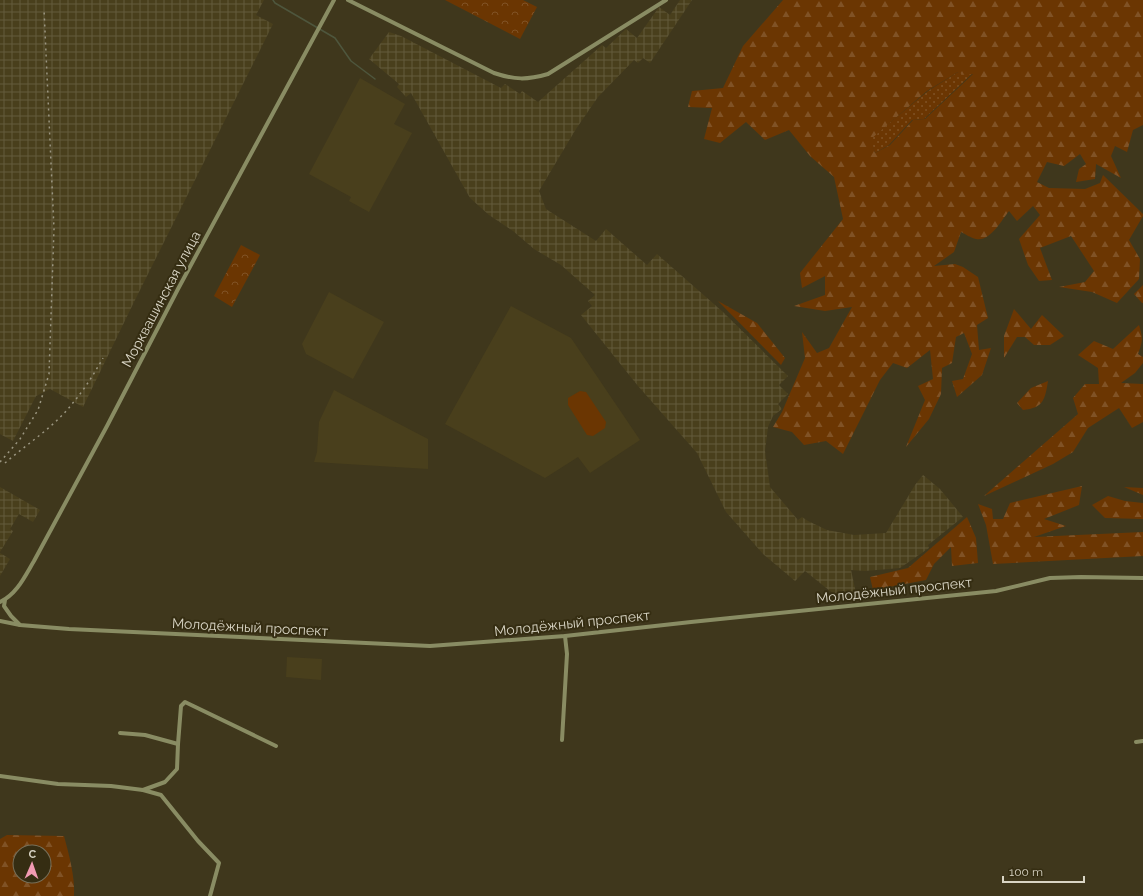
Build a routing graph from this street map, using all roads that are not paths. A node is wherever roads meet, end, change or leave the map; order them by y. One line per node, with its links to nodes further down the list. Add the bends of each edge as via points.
1 (334, 0): 5 (street, Морквашинская улица, via 34,561 21,583)
2 (348, 0): 3 (street, via 494,73 528,79 548,74)
3 (666, 0)
4 (1143, 578): 9 (street, Молодёжный проспект, via 1056,578 996,591)
5 (5, 600): 6 (street, Морквашинская улица); 8 (street, via 4,606)
6 (0, 602)
7 (0, 621): 8 (street, Молодёжный проспект)
8 (20, 625): 9 (street, Молодёжный проспект, via 417,647)
9 (566, 636): 11 (street)
10 (120, 733): 14 (street, via 145,734)
11 (562, 740)
12 (1143, 741): 13 (street)
13 (1136, 742)
14 (178, 744): 15 (street, via 181,706 185,702); 17 (street, via 177,769 165,782)
15 (276, 746)
16 (0, 776): 17 (street, via 58,784)
17 (143, 790): 18 (street, via 161,795 219,863)
18 (210, 896)

